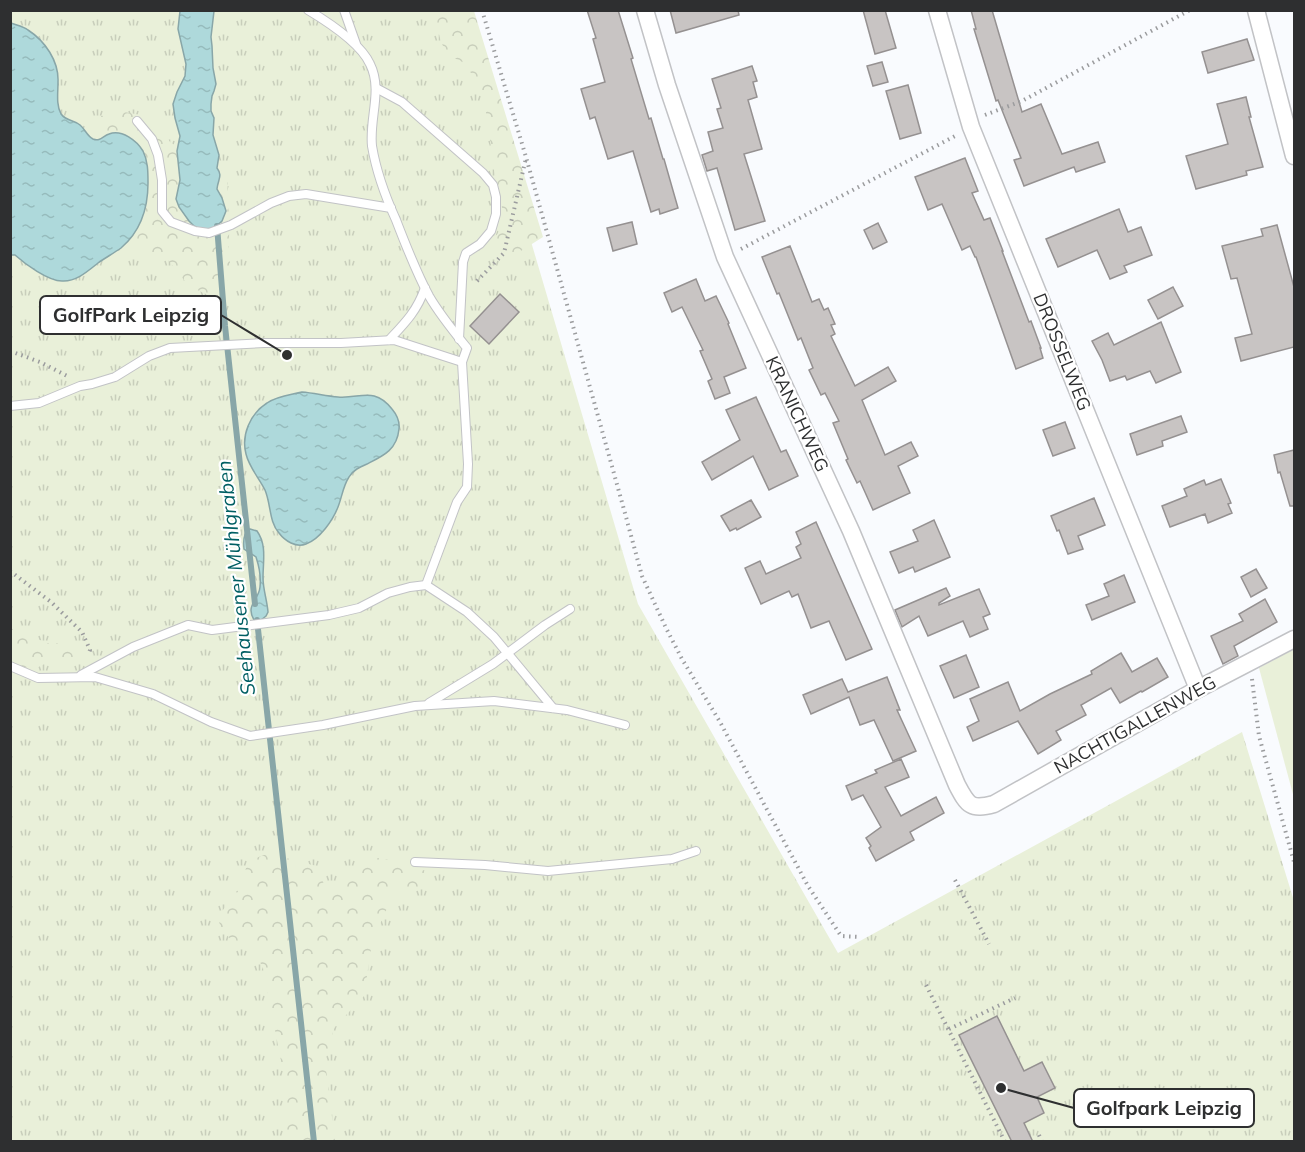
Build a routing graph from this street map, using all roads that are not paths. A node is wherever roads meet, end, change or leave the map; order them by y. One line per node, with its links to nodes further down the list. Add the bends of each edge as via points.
1 (344, 10): 6 (lane)
2 (645, 10): 26 (street, KRANICHWEG, via 725,257 850,531 957,785)
3 (937, 10): 22 (street, DROSSELWEG, via 971,127)
4 (1256, 10): 9 (street)
5 (309, 11): 6 (lane)
6 (357, 47): 7 (lane, via 372,67)
7 (376, 88): 10 (lane, via 372,146); 12 (lane, via 402,102 493,185 496,214 491,231 466,253 463,262)
8 (137, 121): 10 (lane, via 152,139 158,155 162,211 171,222 195,231 209,233 271,203 306,194)
9 (1294, 156)
10 (391, 208): 11 (lane)
11 (425, 288): 12 (lane); 13 (lane, via 410,318)
12 (459, 339): 14 (lane, via 467,348)
13 (388, 340): 14 (lane); 15 (lane, via 170,348 115,377 39,403)
14 (462, 362): 16 (lane, via 467,487 457,502)
15 (10, 406)
16 (426, 585): 19 (lane, via 467,612); 21 (lane, via 388,593 359,608 329,615 212,630 188,625 133,647)
17 (570, 609): 19 (lane)
18 (1294, 639): 22 (street, NACHTIGALLENWEG)
19 (507, 653): 23 (lane); 24 (lane)
20 (10, 666): 21 (lane, via 38,678)
21 (78, 677): 23 (lane, via 95,677 153,694 250,736)
22 (1198, 689): 26 (street, NACHTIGALLENWEG, via 1012,795 994,804)
23 (426, 705): 24 (lane, via 494,701)
24 (553, 708): 25 (lane)
25 (625, 725)
26 (974, 807)
27 (696, 851): 28 (lane, via 672,859 548,871)
28 (415, 862)

